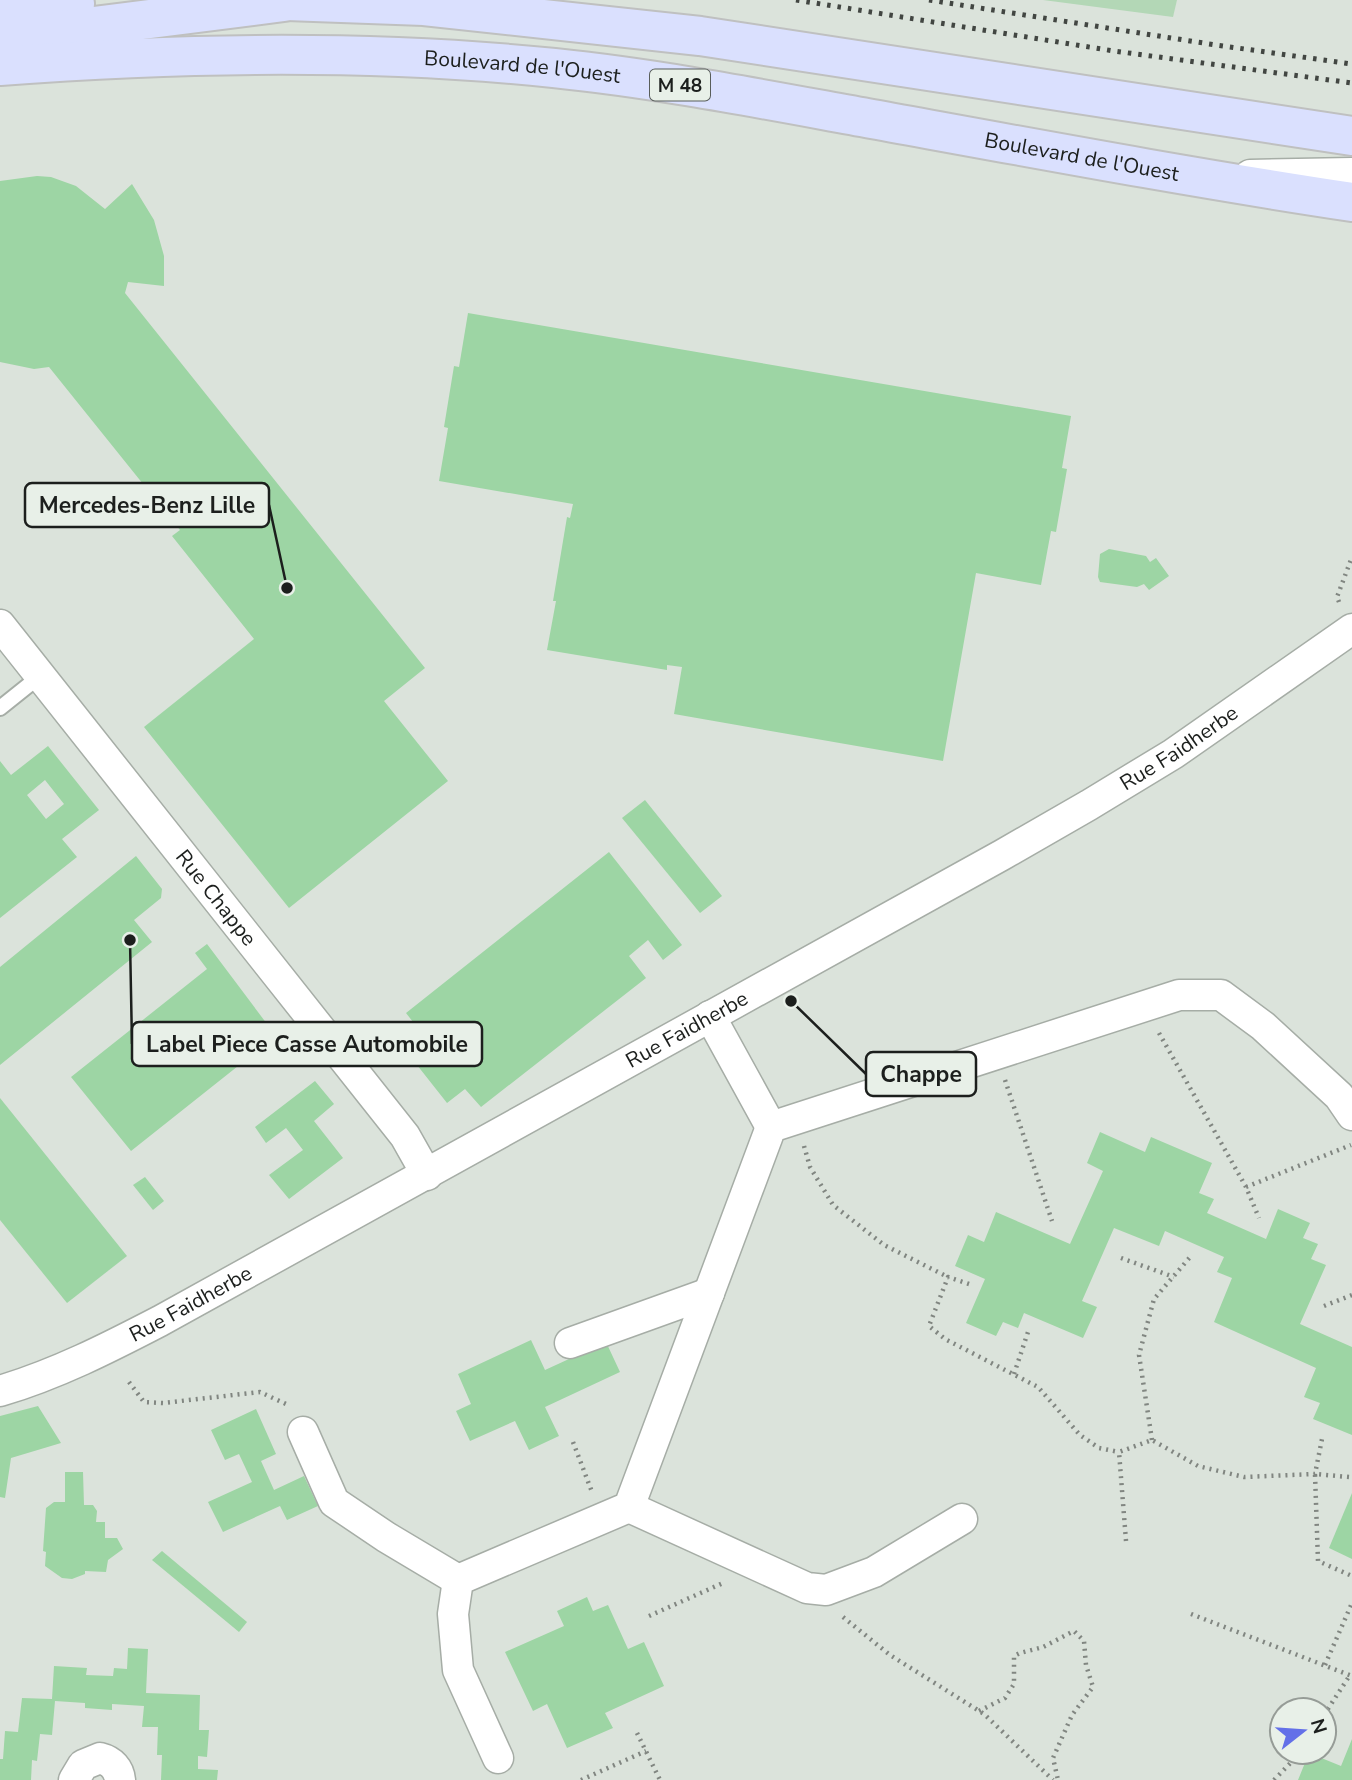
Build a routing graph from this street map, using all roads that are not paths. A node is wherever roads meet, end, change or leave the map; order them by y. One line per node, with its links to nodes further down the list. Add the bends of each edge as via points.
1 (151, 0): 4 (main road)
2 (259, 0): 3 (main road, M 48)
3 (296, 1): 5 (main road); 7 (main road, M 48, via 457,9 700,36)
4 (0, 10)
5 (0, 38)
6 (0, 66): 9 (main road, Boulevard de l'Ouest / M 48, via 246,54 494,62 656,81)
7 (1352, 136)
8 (1352, 173): 9 (street, Boulevard de l'Ouest)
9 (1205, 178): 10 (main road, Boulevard de l'Ouest / M 48)
10 (1300, 195): 11 (main road, Boulevard de l'Ouest / M 48); 12 (main road)
11 (1352, 202)
12 (1352, 217)
13 (0, 625): 15 (street, Rue Chappe)
14 (1350, 630): 17 (street, Rue Faidherbe, via 1173,754 1089,805)
15 (40, 676): 16 (lane); 20 (street, Rue Chappe, via 392,1119)
16 (0, 708)
17 (710, 1016): 19 (street); 20 (street, Rue Faidherbe)
18 (1352, 1115): 19 (street, via 1339,1096 1263,1026 1221,995 1179,995)
19 (783, 1123): 21 (street)
20 (426, 1175): 23 (street, Rue Faidherbe, via 113,1346 45,1377)
21 (709, 1293): 22 (street); 25 (street)
22 (570, 1343)
23 (0, 1391)
24 (303, 1432): 27 (street, via 334,1502)
25 (616, 1513): 26 (street, via 807,1588 827,1590 874,1572); 27 (street)
26 (962, 1518)
27 (458, 1580): 28 (street, via 453,1615 458,1670)
28 (498, 1758)
29 (74, 1780): 30 (street, via 83,1765 100,1758 117,1769)
30 (120, 1780)

